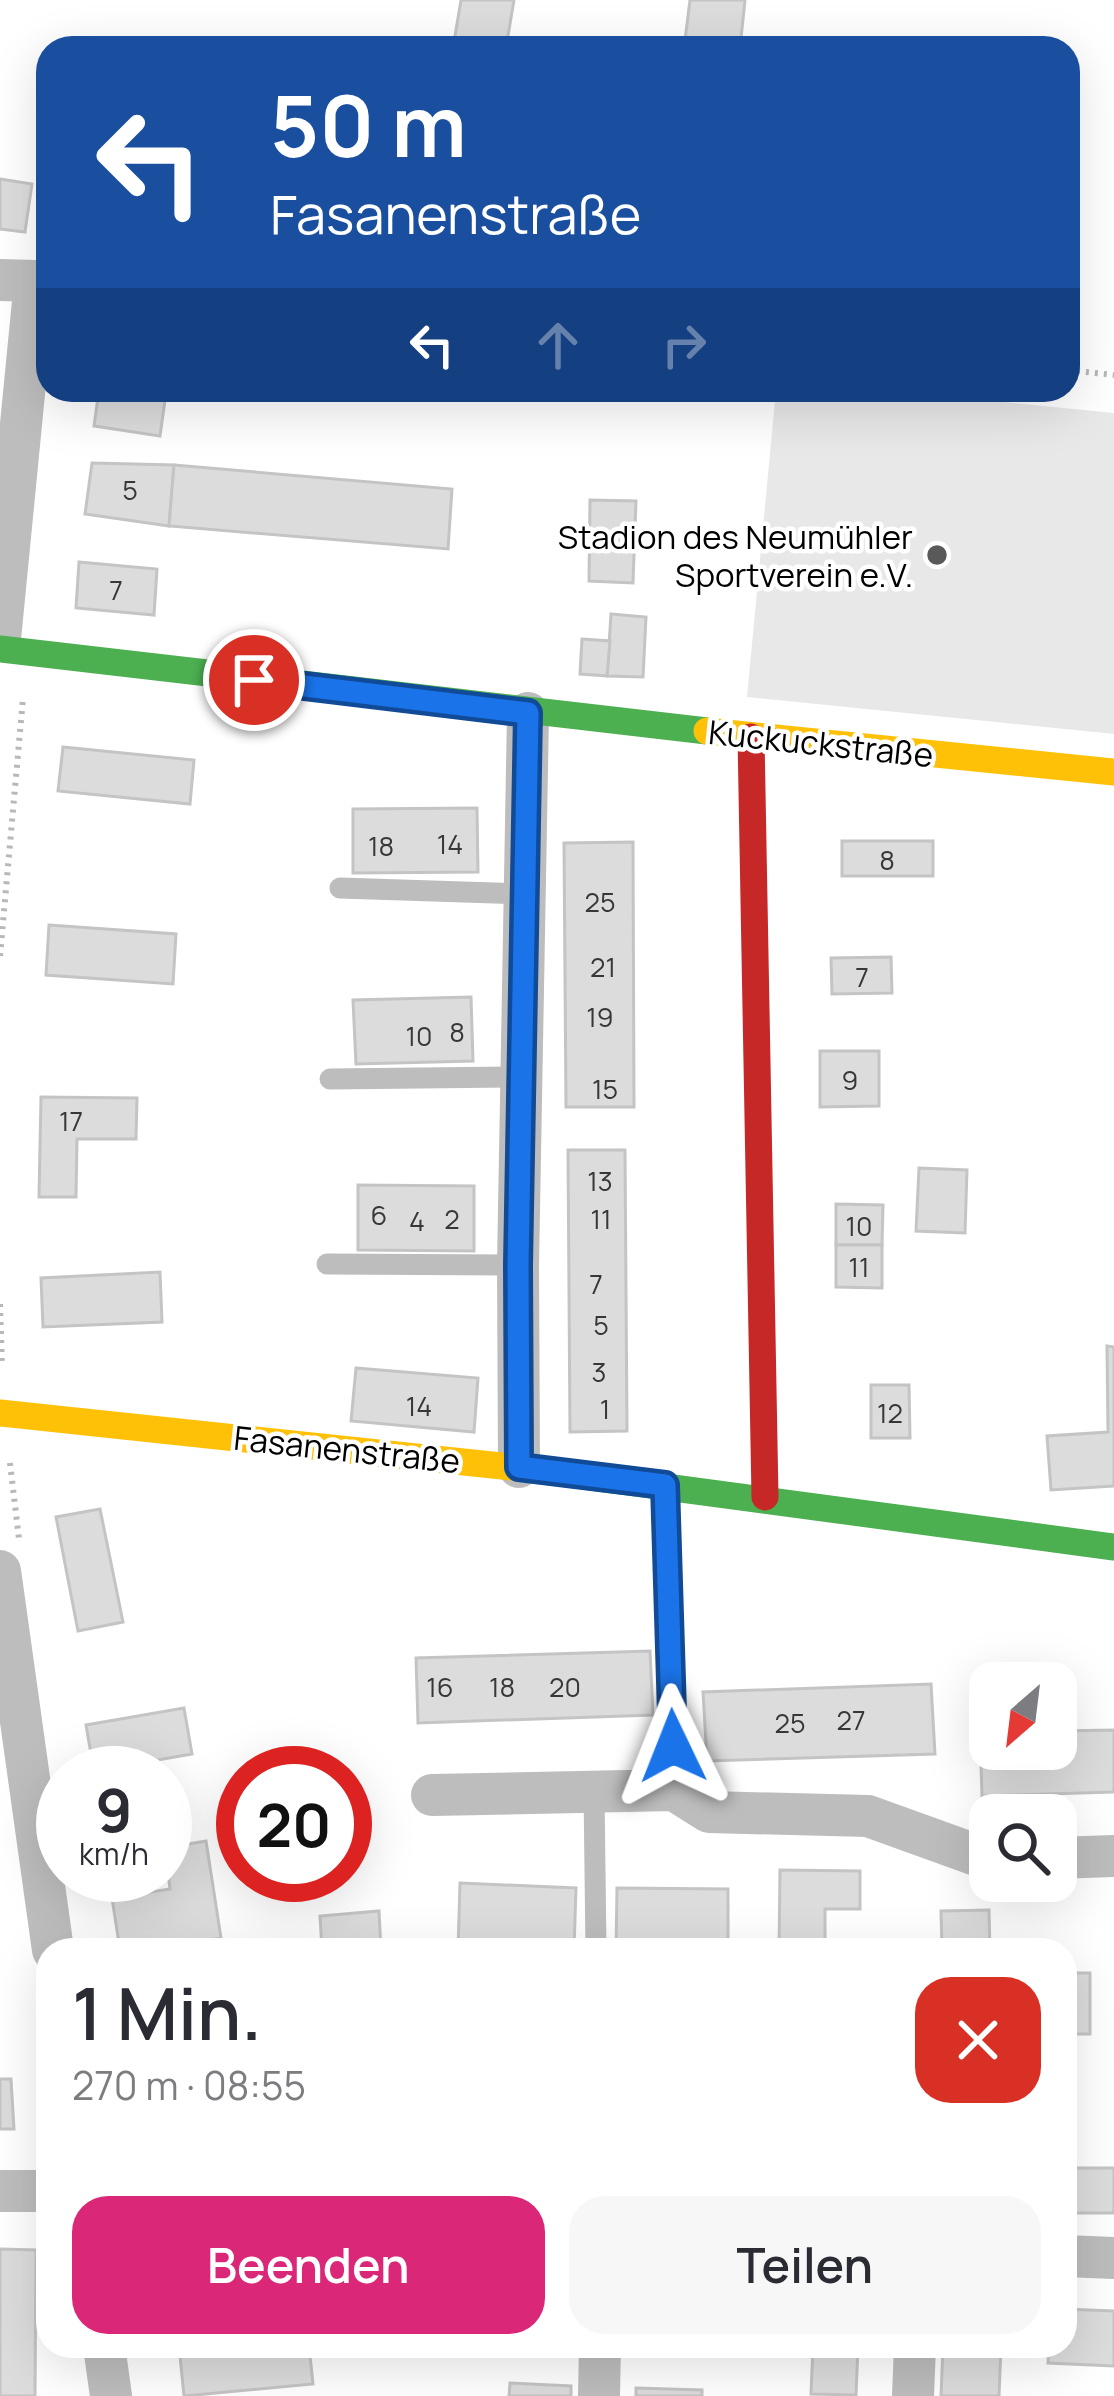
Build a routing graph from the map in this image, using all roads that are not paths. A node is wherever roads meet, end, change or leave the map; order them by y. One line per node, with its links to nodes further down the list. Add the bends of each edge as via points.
1 (0, 280): 2 (street, via 35,281)
2 (0, 639)
3 (0, 649): 4 (street, Kuckuckstraße)
4 (528, 713): 5 (street, Kuckuckstraße); 8 (street)
5 (751, 737): 6 (street, Kuckuckstraße); 16 (street)
6 (1114, 772)
7 (340, 888): 8 (lane)
8 (524, 894): 9 (street)
9 (521, 1077): 10 (lane); 12 (street)
10 (330, 1079)
11 (327, 1264): 12 (lane)
12 (518, 1265): 14 (street)
13 (0, 1413): 14 (street, Fasanenstraße)
14 (519, 1467): 15 (street, Fasanenstraße)
15 (665, 1485): 16 (street, Fasanenstraße); 19 (lane)
16 (765, 1497): 17 (street, Fasanenstraße)
17 (1114, 1547)
18 (1, 1590): 25 (street)
19 (674, 1790): 20 (street); 22 (street, via 709,1812 868,1816)
20 (594, 1792): 21 (street); 26 (lane)
21 (432, 1795)
22 (969, 1852)
23 (1114, 1856): 24 (street)
24 (1077, 1857)
25 (51, 1938)
26 (596, 1938)
27 (36, 2191): 28 (street)
28 (0, 2192)
29 (1077, 2256): 30 (street)
30 (1114, 2258)
31 (106, 2358): 34 (street)
32 (600, 2358): 35 (street)
33 (914, 2358): 36 (street)
34 (111, 2396)
35 (599, 2396)
36 (913, 2396)

